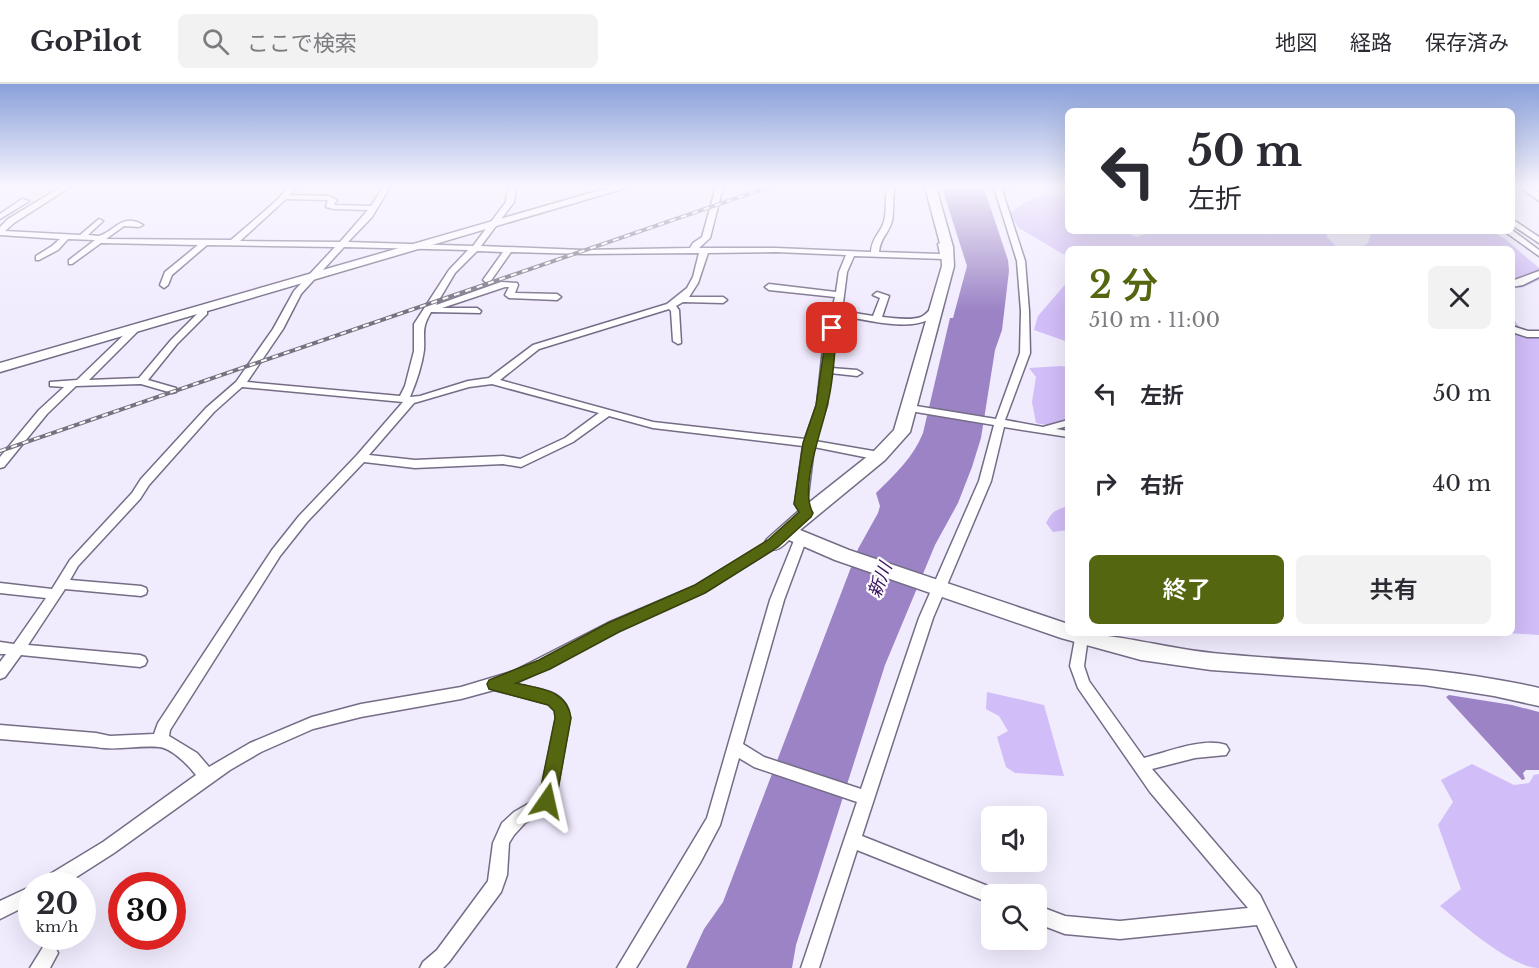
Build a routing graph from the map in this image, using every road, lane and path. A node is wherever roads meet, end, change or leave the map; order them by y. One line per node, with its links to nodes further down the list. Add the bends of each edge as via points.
1 (91, 228): 15 (street)
2 (116, 228): 17 (street)
3 (249, 228): 20 (street)
4 (357, 228): 21 (street)
5 (482, 228): 22 (street)
6 (488, 228): 23 (street)
7 (709, 228): 25 (street, via 706,238 696,244)
8 (884, 228): 27 (street)
9 (942, 228): 16 (street)
10 (1012, 228): 65 (street, via 1018,247 1025,311 1025,353)
11 (1523, 228): 18 (street)
12 (0, 232): 14 (street)
13 (1512, 234): 28 (street)
14 (65, 238): 15 (street); 29 (street)
15 (81, 238): 17 (street)
16 (945, 239): 27 (street, via 941,241 944,257); 43 (street, via 948,266)
17 (101, 240): 19 (street); 30 (street)
18 (1539, 241)
19 (206, 242): 20 (street); 35 (street, via 168,274)
20 (234, 242): 21 (street)
21 (344, 245): 22 (street); 32 (street)
22 (419, 247): 23 (street); 32 (street)
23 (475, 248): 24 (street); 45 (street, via 452,272)
24 (508, 250): 25 (street); 33 (street)
25 (698, 251): 26 (street); 40 (street, via 697,279)
26 (851, 252): 27 (street); 37 (street)
27 (875, 254)
28 (1539, 254)
29 (39, 258)
30 (72, 262)
31 (1539, 274): 34 (street)
32 (313, 277): 44 (street); 60 (street, via 297,293)
33 (487, 280)
34 (1515, 284)
35 (164, 285)
36 (769, 287): 37 (street)
37 (840, 295): 47 (street)
38 (877, 295): 48 (street, via 885,296)
39 (557, 297): 45 (street, via 509,295 514,285 504,284)
40 (682, 299): 41 (street); 42 (street)
41 (723, 300)
42 (670, 306): 52 (street, via 675,310); 57 (street, via 537,347)
43 (938, 308): 48 (street, via 920,320); 63 (street)
44 (203, 309): 49 (street); 56 (street)
45 (429, 310): 46 (street); 62 (street, via 419,324 419,351)
46 (477, 311)
47 (837, 313): 48 (street); 54 (street)
48 (877, 318)
49 (135, 329): 53 (street); 59 (street)
50 (1515, 330): 51 (street)
51 (1539, 334)
52 (678, 341)
53 (0, 368)
54 (825, 370): 55 (street); 69 (street, via 822,405)
55 (856, 372)
56 (142, 381): 59 (street); 61 (street)
57 (492, 381): 62 (street); 64 (street)
58 (54, 384): 59 (street)
59 (76, 384): 72 (street, via 43,412)
60 (240, 384): 62 (street); 77 (street, via 210,410 152,474 74,563)
61 (172, 390)
62 (408, 399): 71 (street)
63 (915, 409): 65 (street); 70 (street, via 902,432)
64 (606, 413): 69 (street, via 689,431); 71 (street, via 569,440 522,463 503,460 415,464)
65 (993, 421): 67 (street); 75 (street, via 986,482)
66 (1065, 424): 67 (street)
67 (1041, 429): 68 (street)
68 (1065, 433)
69 (809, 443): 70 (street); 73 (street, via 801,504)
70 (879, 456): 73 (street)
71 (361, 458): 89 (street, via 276,553 168,720 161,735)
72 (0, 464)
73 (807, 513): 74 (street)
74 (788, 538): 75 (street); 86 (street, via 700,589 613,627 545,665); 90 (street, via 777,600)
75 (936, 587): 79 (street); 94 (street)
76 (0, 588): 77 (street)
77 (59, 589): 78 (street); 83 (street)
78 (141, 591)
79 (1065, 631)
80 (1073, 636): 92 (street, via 1083,684)
81 (1080, 636): 87 (street, via 1165,657 1358,671 1500,688)
82 (0, 648): 83 (street)
83 (17, 650): 84 (street); 85 (street)
84 (140, 661)
85 (0, 673)
86 (495, 684): 93 (street, via 321,721 255,746); 102 (street, via 553,699 562,708 547,801 508,830 501,841 495,886 443,956)
87 (1539, 697)
88 (0, 732): 89 (street, via 110,743)
89 (163, 740): 93 (street, via 192,758)
90 (735, 747): 94 (street, via 759,762); 103 (street, via 714,820)
91 (1221, 750): 92 (street, via 1195,751)
92 (1142, 765): 100 (street, via 1174,810 1254,901)
93 (207, 777): 96 (street)
94 (862, 796): 95 (street)
95 (853, 840): 97 (street); 104 (street)
96 (72, 872)
97 (981, 892)
98 (18, 901): 99 (street)
99 (0, 910)
100 (1260, 916): 101 (street, via 1119,930 1065,925); 105 (street)
101 (1047, 918)
102 (429, 968)
103 (626, 968)
104 (810, 968)
105 (1287, 968)

